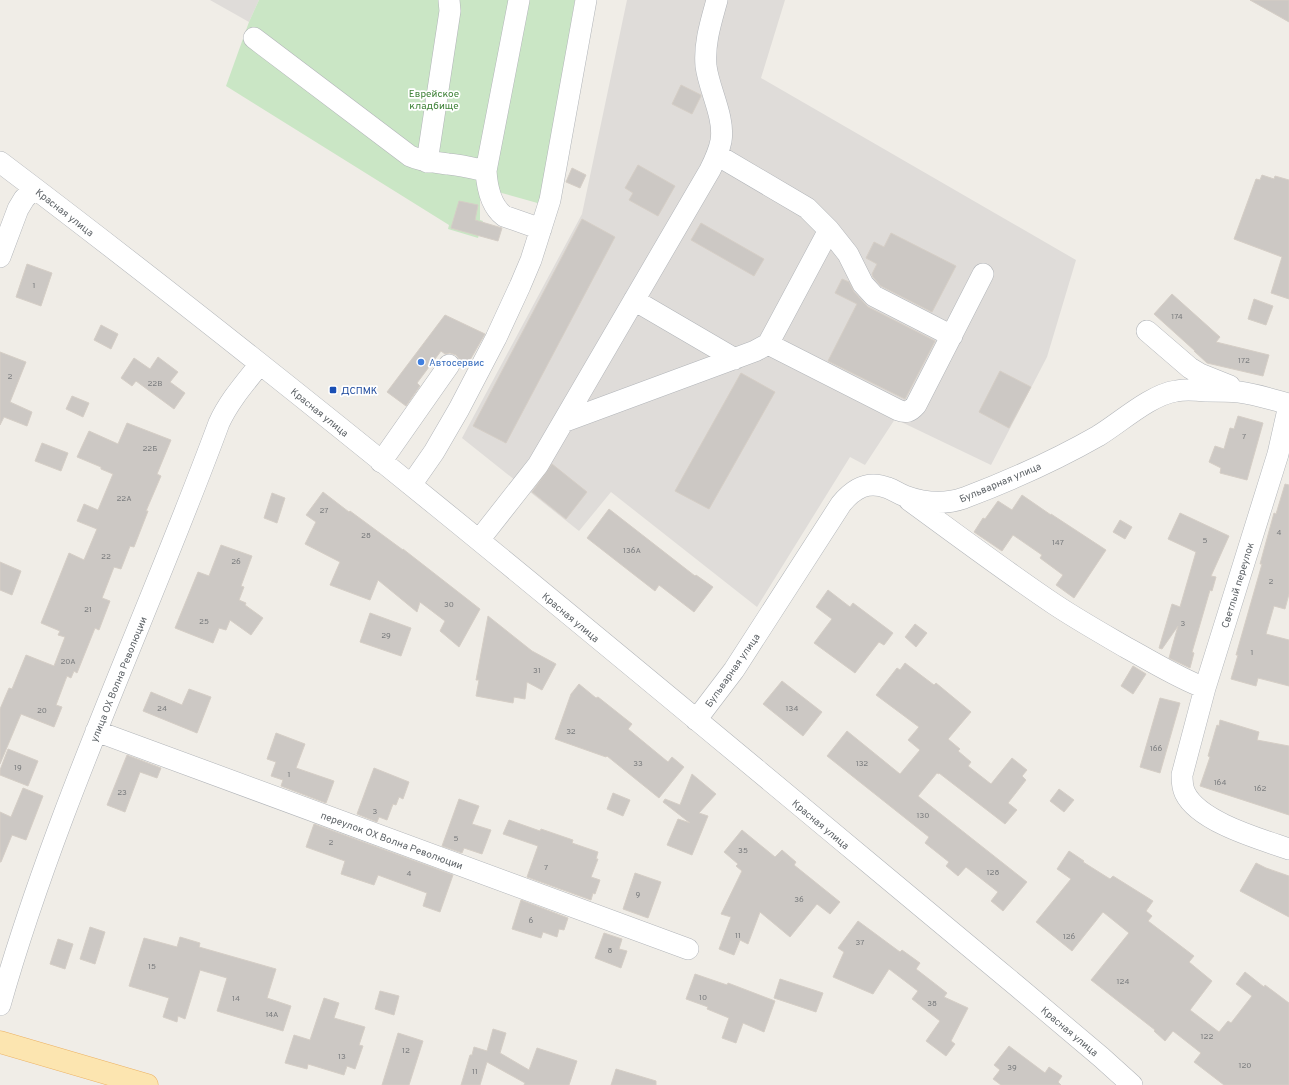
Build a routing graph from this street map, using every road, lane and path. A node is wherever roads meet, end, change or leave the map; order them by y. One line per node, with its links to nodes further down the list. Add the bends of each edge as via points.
1 (449, 0): 8 (street, via 450,11)
2 (519, 0): 9 (street)
3 (586, 0): 11 (street, via 550,200)
4 (717, 0): 6 (street, via 706,51 707,67 721,124)
5 (254, 38): 8 (street, via 410,156)
6 (717, 156): 12 (street, via 807,208); 15 (street)
7 (0, 162): 10 (street, Красная улица)
8 (427, 162): 9 (street)
9 (486, 171): 11 (street, via 488,190 496,209 504,216)
10 (34, 188): 13 (street, via 18,209); 20 (street, Красная улица)
11 (541, 229): 26 (street, via 520,286 489,351 434,452)
12 (829, 230): 17 (street, via 848,254 863,284 874,296); 18 (street)
13 (0, 257)
14 (983, 274): 17 (street)
15 (634, 300): 19 (street); 24 (street)
16 (1146, 331): 22 (street, via 1200,374)
17 (952, 336): 18 (street, via 916,405 912,410 905,412)
18 (768, 344): 19 (street)
19 (735, 359): 24 (street)
20 (260, 364): 25 (street, Красная улица); 31 (street, улица ОХ Волна Революции, via 224,411)
21 (449, 365): 25 (street)
22 (1255, 395): 23 (street, Бульварная улица); 27 (street, Бульварная улица, via 1189,390 1166,393 1071,450 964,498 938,503)
23 (1289, 405): 29 (street, Светлый переулок, via 1278,454)
24 (563, 422): 28 (street, via 538,465)
25 (381, 462): 26 (street, Красная улица)
26 (411, 485): 28 (street, Красная улица)
27 (904, 496): 29 (street, via 1055,605 1169,672); 30 (street, Бульварная улица, via 877,485 858,488 849,495 734,670)
28 (479, 540): 30 (street, Красная улица)
29 (1205, 688): 32 (street, Светлый переулок, via 1182,775 1185,793 1200,810 1215,820 1243,833)
30 (696, 720): 37 (street, Красная улица)
31 (96, 731): 33 (street, переулок ОХ Волна Революции); 34 (street, улица ОХ Волна Революции, via 35,893)
32 (1289, 848)
33 (688, 949)
34 (0, 1005)
35 (0, 1042): 36 (main road)
36 (147, 1085)
37 (1132, 1085)

